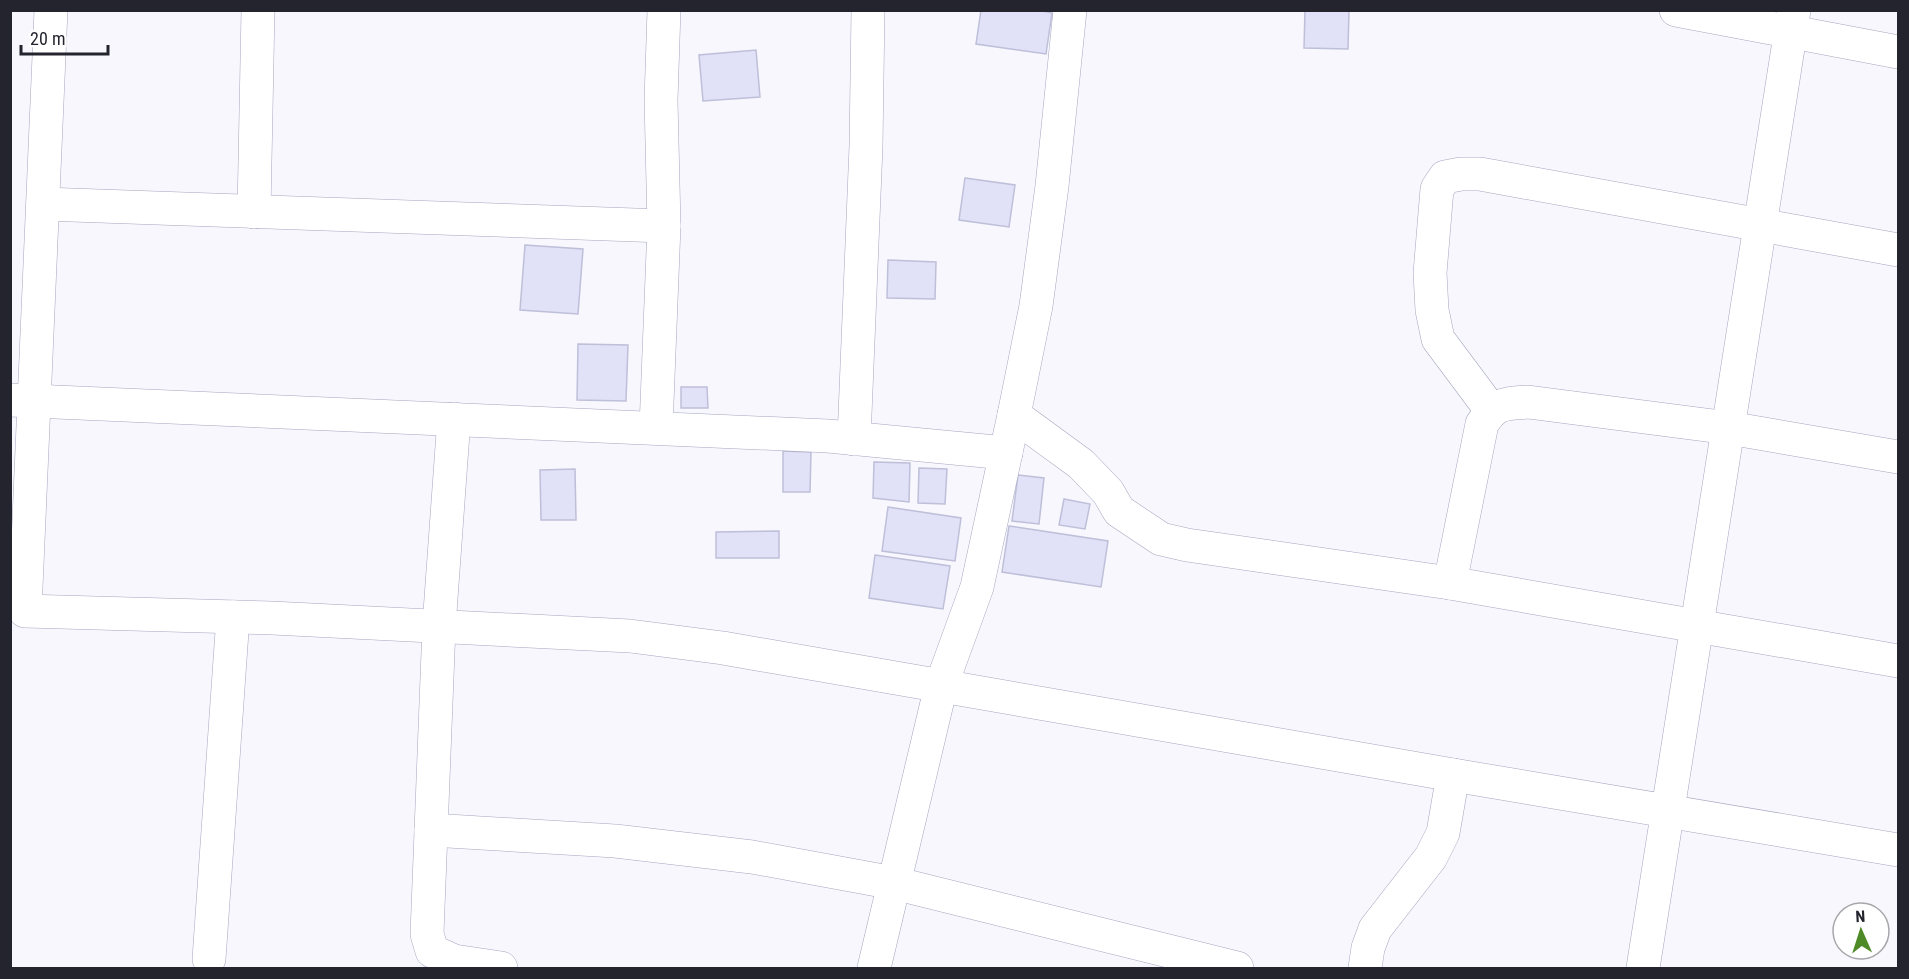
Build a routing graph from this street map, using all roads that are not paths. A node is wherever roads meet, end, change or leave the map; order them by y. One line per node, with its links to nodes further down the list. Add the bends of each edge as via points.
1 (51, 10): 9 (street)
2 (258, 10): 10 (street)
3 (868, 10): 20 (street)
4 (1070, 10): 16 (street, via 1036,306)
5 (1676, 10): 7 (street)
6 (663, 11): 12 (street)
7 (1792, 21): 8 (street); 11 (street)
8 (1899, 52)
9 (43, 204): 10 (street); 14 (street)
10 (254, 212): 12 (street)
11 (1760, 225): 13 (street); 15 (street, via 1480,174 1445,177 1437,189 1430,273 1432,310 1438,339); 19 (street)
12 (664, 226): 18 (street)
13 (1899, 250)
14 (22, 400): 17 (street); 24 (street, via 25,611)
15 (1491, 410): 19 (street, via 1528,402); 23 (street, via 1482,424)
16 (1014, 415): 21 (street); 23 (street, via 1081,464 1108,492 1119,511 1161,538 1187,546)
17 (454, 419): 18 (street); 25 (street)
18 (656, 428): 20 (street)
19 (1729, 428): 22 (street); 26 (street)
20 (854, 439): 21 (street)
21 (1006, 453): 28 (street, via 977,587)
22 (1899, 457)
23 (1450, 583): 26 (street)
24 (233, 617): 25 (street); 34 (street)
25 (439, 626): 28 (street, via 630,636); 31 (street)
26 (1698, 626): 27 (street); 30 (street)
27 (1899, 661)
28 (941, 686): 29 (street); 33 (street)
29 (1453, 775): 30 (street); 38 (street, via 1443,833 1431,857 1375,929)
30 (1669, 810): 32 (street); 39 (street)
31 (431, 830): 33 (street, via 615,841 752,857); 35 (street, via 427,934 432,951 454,961)
32 (1899, 850)
33 (894, 884): 36 (street); 37 (street)
34 (209, 959)
35 (501, 969)
36 (874, 969)
37 (1237, 969)
38 (1365, 969)
39 (1643, 969)

